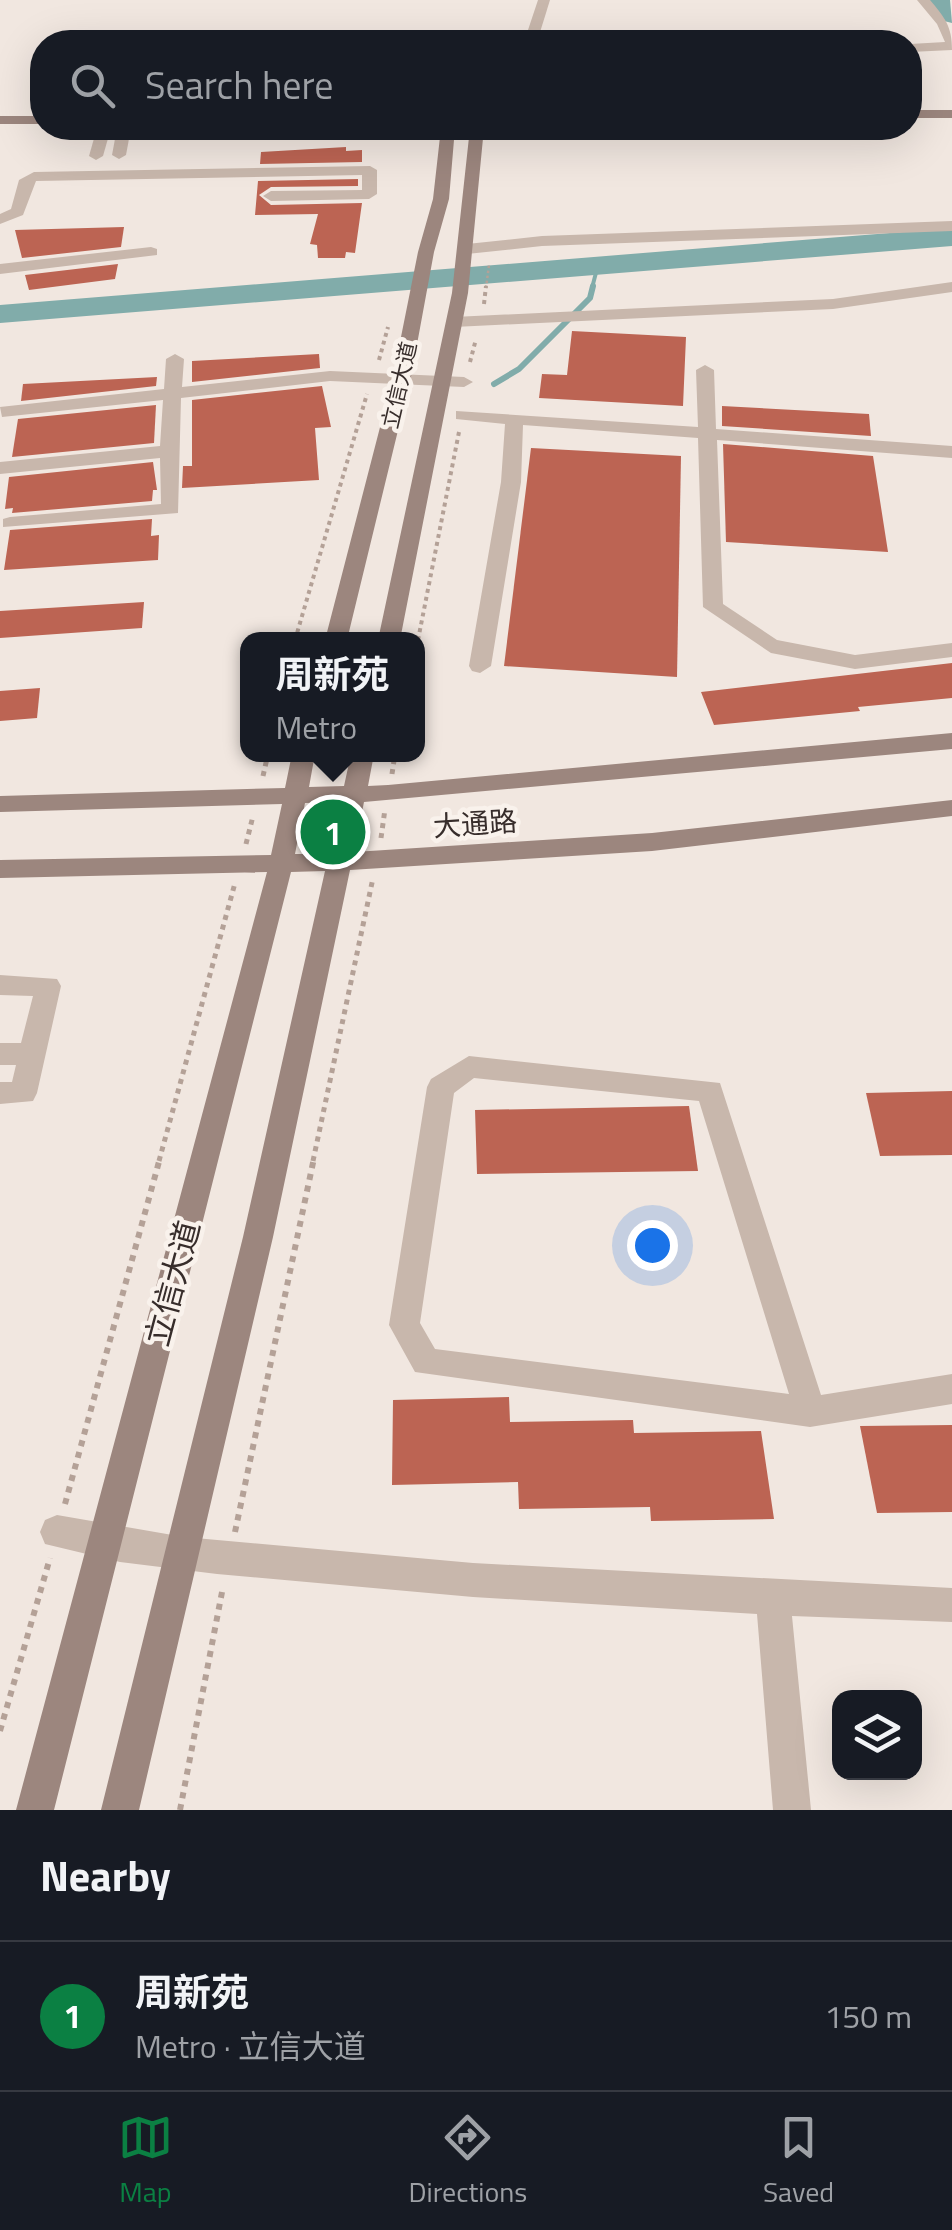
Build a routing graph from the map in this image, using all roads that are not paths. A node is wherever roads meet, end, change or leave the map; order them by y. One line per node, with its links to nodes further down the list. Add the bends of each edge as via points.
1 (544, 0): 3 (street)
2 (923, 0): 4 (street)
3 (534, 30)
4 (952, 45): 5 (street)
5 (922, 47)
6 (922, 117): 7 (street)
7 (952, 117)
8 (0, 118): 9 (street)
9 (30, 118)
10 (101, 140): 15 (street)
11 (122, 140): 14 (street)
12 (447, 140): 26 (street, 立信大道, via 441,199)
13 (476, 140): 19 (street, 立信大道)
14 (119, 155)
15 (96, 156)
16 (271, 196): 17 (street, via 369,194 370,170 34,177 27,180 18,212)
17 (0, 219)
18 (952, 226): 19 (street)
19 (467, 249): 23 (street, 立信大道)
20 (151, 252): 21 (street)
21 (0, 270)
22 (952, 288): 23 (street, via 834,304)
23 (454, 322): 27 (street, 立信大道)
24 (174, 359): 29 (street)
25 (704, 370): 33 (street)
26 (402, 377): 27 (street); 29 (street, via 330,376); 38 (street, 立信大道)
27 (442, 380): 28 (street); 39 (street, 立信大道)
28 (464, 382)
29 (172, 396): 30 (street); 34 (street)
30 (2, 412)
31 (462, 415): 32 (street)
32 (514, 419): 33 (street); 41 (street, via 511,482)
33 (705, 434): 35 (street); 40 (street, via 713,607 770,646 854,662)
34 (169, 451): 36 (street); 37 (street, via 171,509)
35 (952, 452)
36 (0, 468)
37 (10, 523)
38 (338, 632)
39 (391, 632)
40 (952, 650)
41 (480, 666)
42 (952, 741): 45 (street, 大通路)
43 (302, 762): 46 (street, 立信大道)
44 (362, 762): 45 (street)
45 (354, 795): 46 (street, 大通路); 49 (street)
46 (295, 796): 47 (street, 大通路); 50 (street, 立信大道)
47 (0, 804)
48 (952, 808): 49 (street, 大通路, via 652,842)
49 (340, 862): 50 (street, 大通路); 60 (street)
50 (281, 864): 51 (street, 大通路); 59 (street, 立信大道)
51 (0, 869)
52 (0, 985): 54 (street, via 48,986)
53 (0, 1054): 54 (street)
54 (32, 1054): 55 (street, via 23,1093)
55 (0, 1093)
56 (952, 1389): 57 (street)
57 (810, 1412): 57 (street, via 710,1091 469,1067 441,1087 404,1325 426,1362)
58 (57, 1532): 59 (street)
59 (105, 1545): 60 (street); 63 (street, 立信大道)
60 (182, 1552): 61 (street); 64 (street)
61 (773, 1598): 62 (street); 65 (street)
62 (952, 1605)
63 (35, 1810)
64 (120, 1810)
65 (792, 1810)

